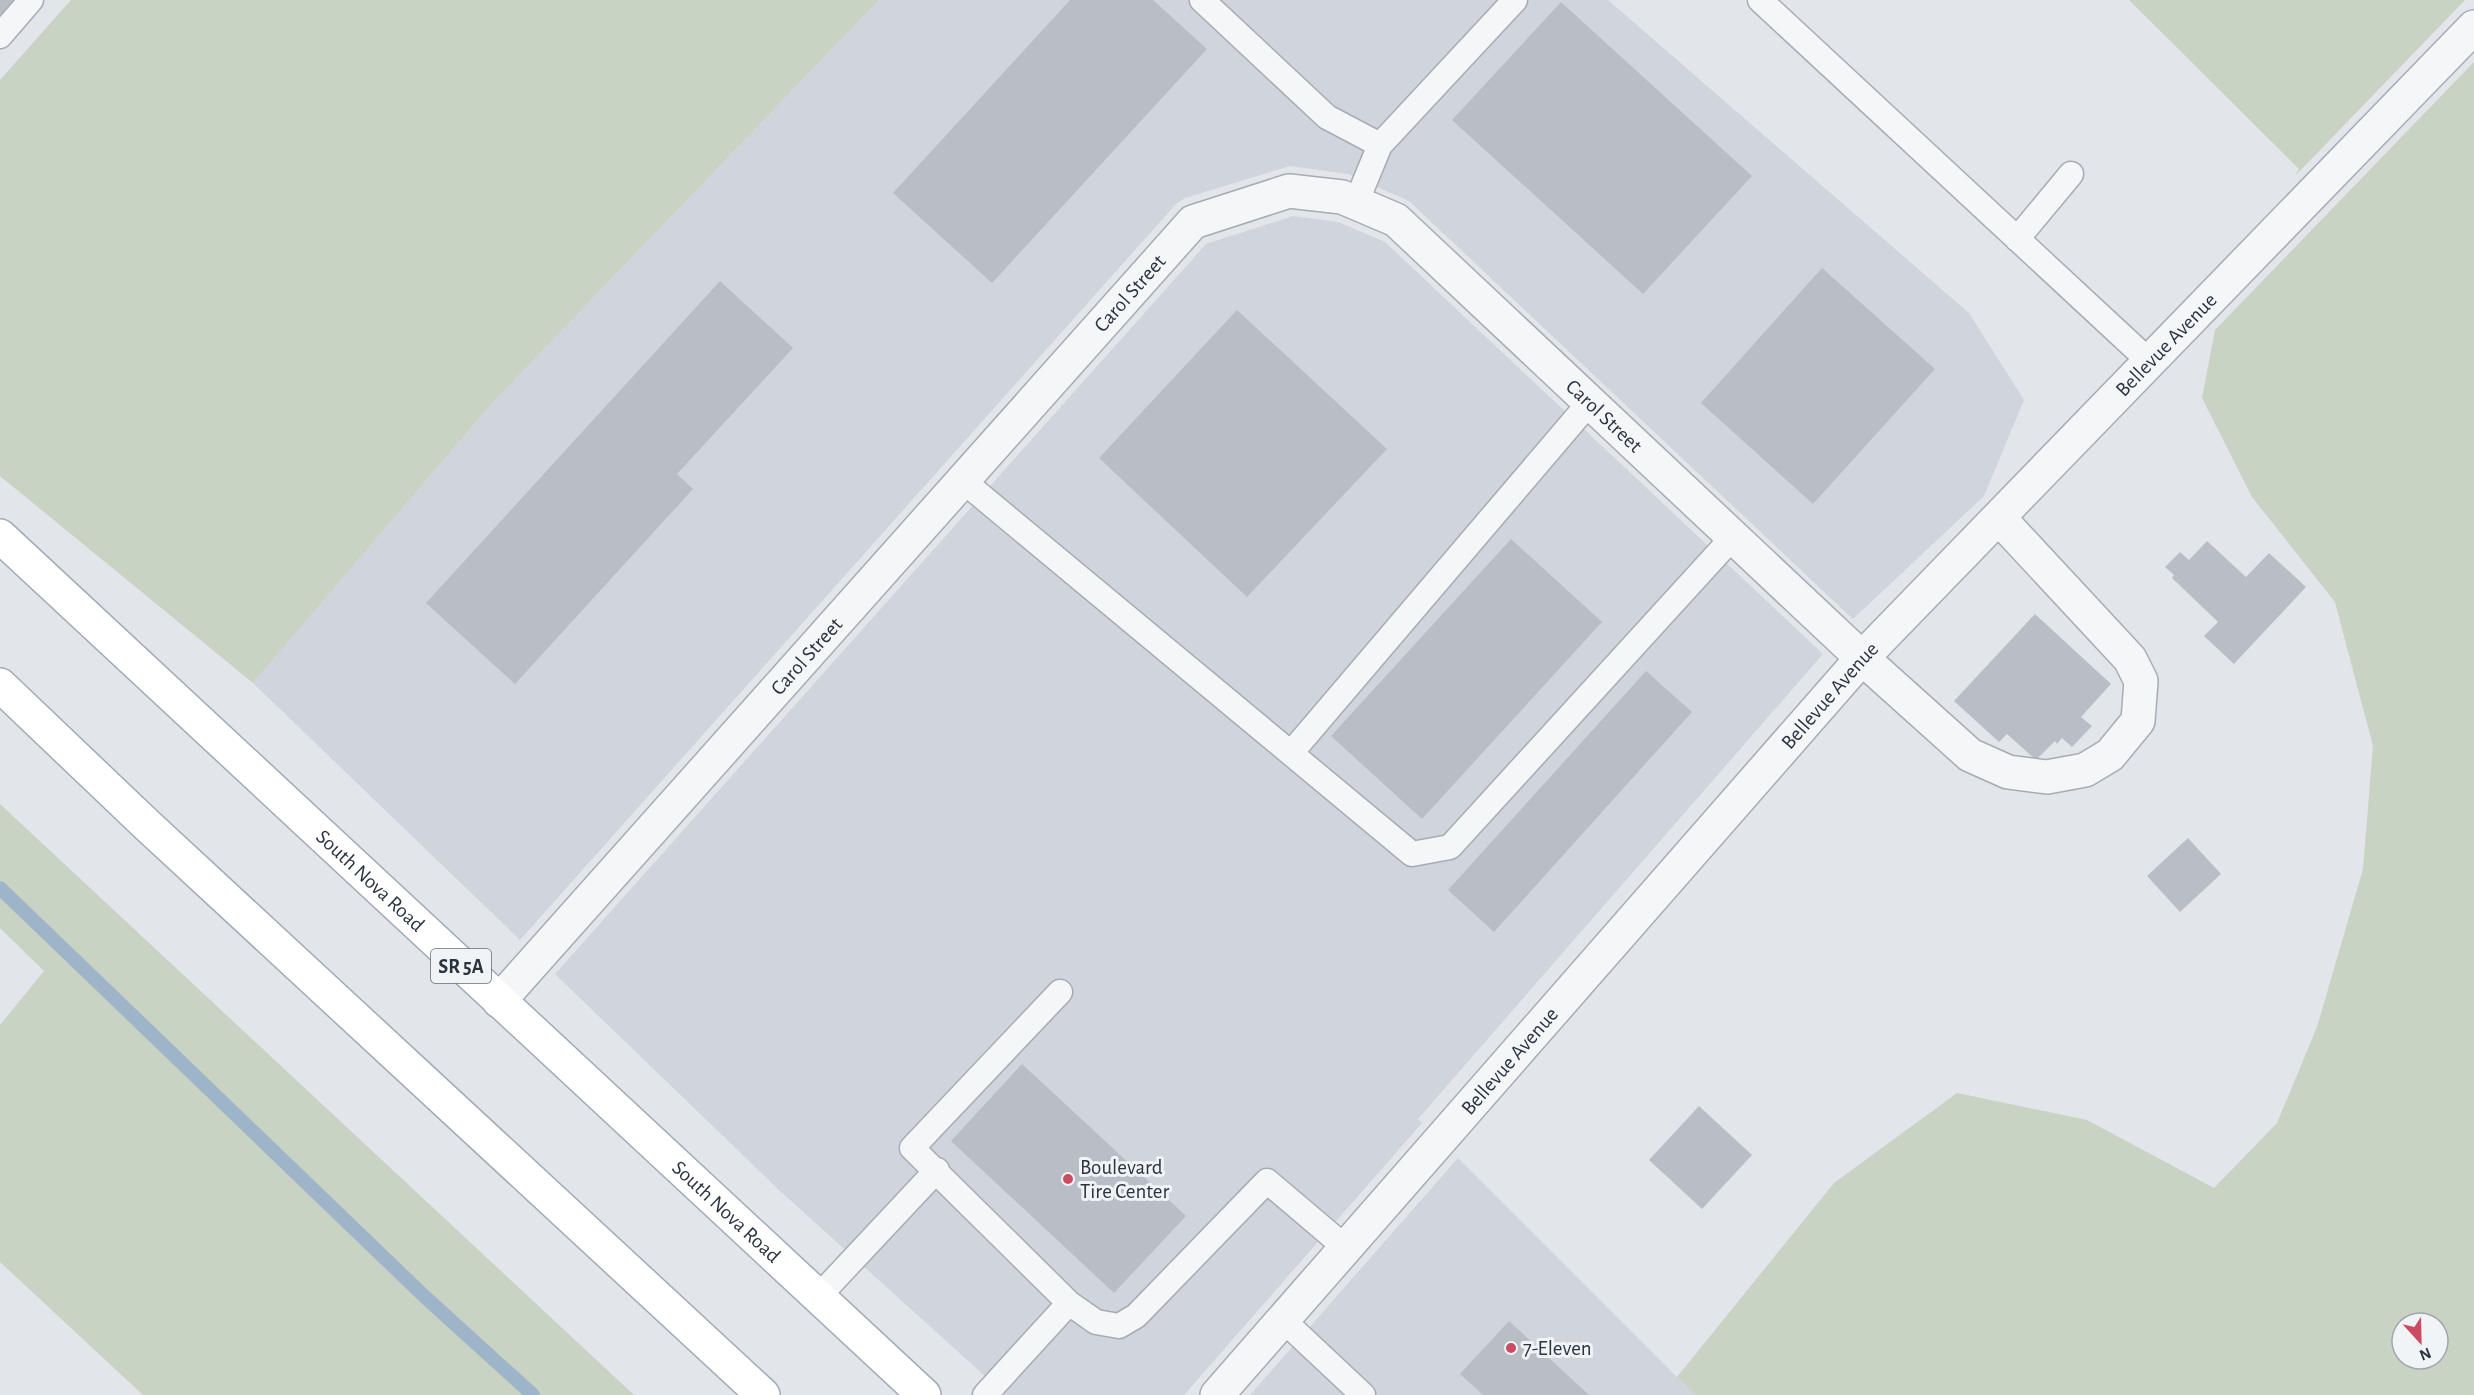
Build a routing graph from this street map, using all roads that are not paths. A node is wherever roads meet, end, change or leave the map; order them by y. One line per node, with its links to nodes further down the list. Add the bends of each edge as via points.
1 (31, 0): 6 (lane)
2 (1202, 0): 7 (lane, via 1327,117)
3 (1515, 0): 7 (lane)
4 (1760, 0): 10 (lane)
5 (2474, 27): 11 (street, Bellevue Avenue)
6 (0, 36)
7 (1380, 145): 9 (lane)
8 (2071, 174): 10 (lane)
9 (1356, 203): 12 (street, Carol Street, via 1396,220); 13 (street, Carol Street, via 1342,197 1289,191 1193,222)
10 (2017, 239): 11 (lane)
11 (2150, 362): 14 (street, Bellevue Avenue)
12 (1590, 402): 16 (street, Carol Street); 19 (lane)
13 (962, 480): 19 (lane); 21 (street, Carol Street)
14 (1999, 518): 17 (street, Bellevue Avenue); 17 (street, Carol Street, via 2130,659 2141,681 2138,721 2110,755 2085,770 2047,777 2008,772 1970,755)
15 (0, 536): 21 (main road, South Nova Road / SR 5A)
16 (1733, 537): 17 (street, Carol Street); 19 (lane, via 1450,847 1412,854)
17 (1862, 658): 23 (street, Bellevue Avenue)
18 (0, 685): 28 (main road)
19 (1291, 753)
20 (1060, 992): 22 (lane, via 912,1148)
21 (499, 1001): 24 (main road, South Nova Road / SR 5A)
22 (936, 1170): 24 (lane); 25 (lane)
23 (1346, 1248): 25 (lane, via 1267,1181 1136,1316 1119,1326 1096,1322); 26 (street, Bellevue Avenue)
24 (818, 1297): 29 (main road, South Nova Road / SR 5A)
25 (1069, 1303): 30 (lane)
26 (1283, 1320): 27 (lane); 31 (street, Bellevue Avenue)
27 (1361, 1394)
28 (763, 1395)
29 (924, 1395)
30 (985, 1395)
31 (1217, 1395)

